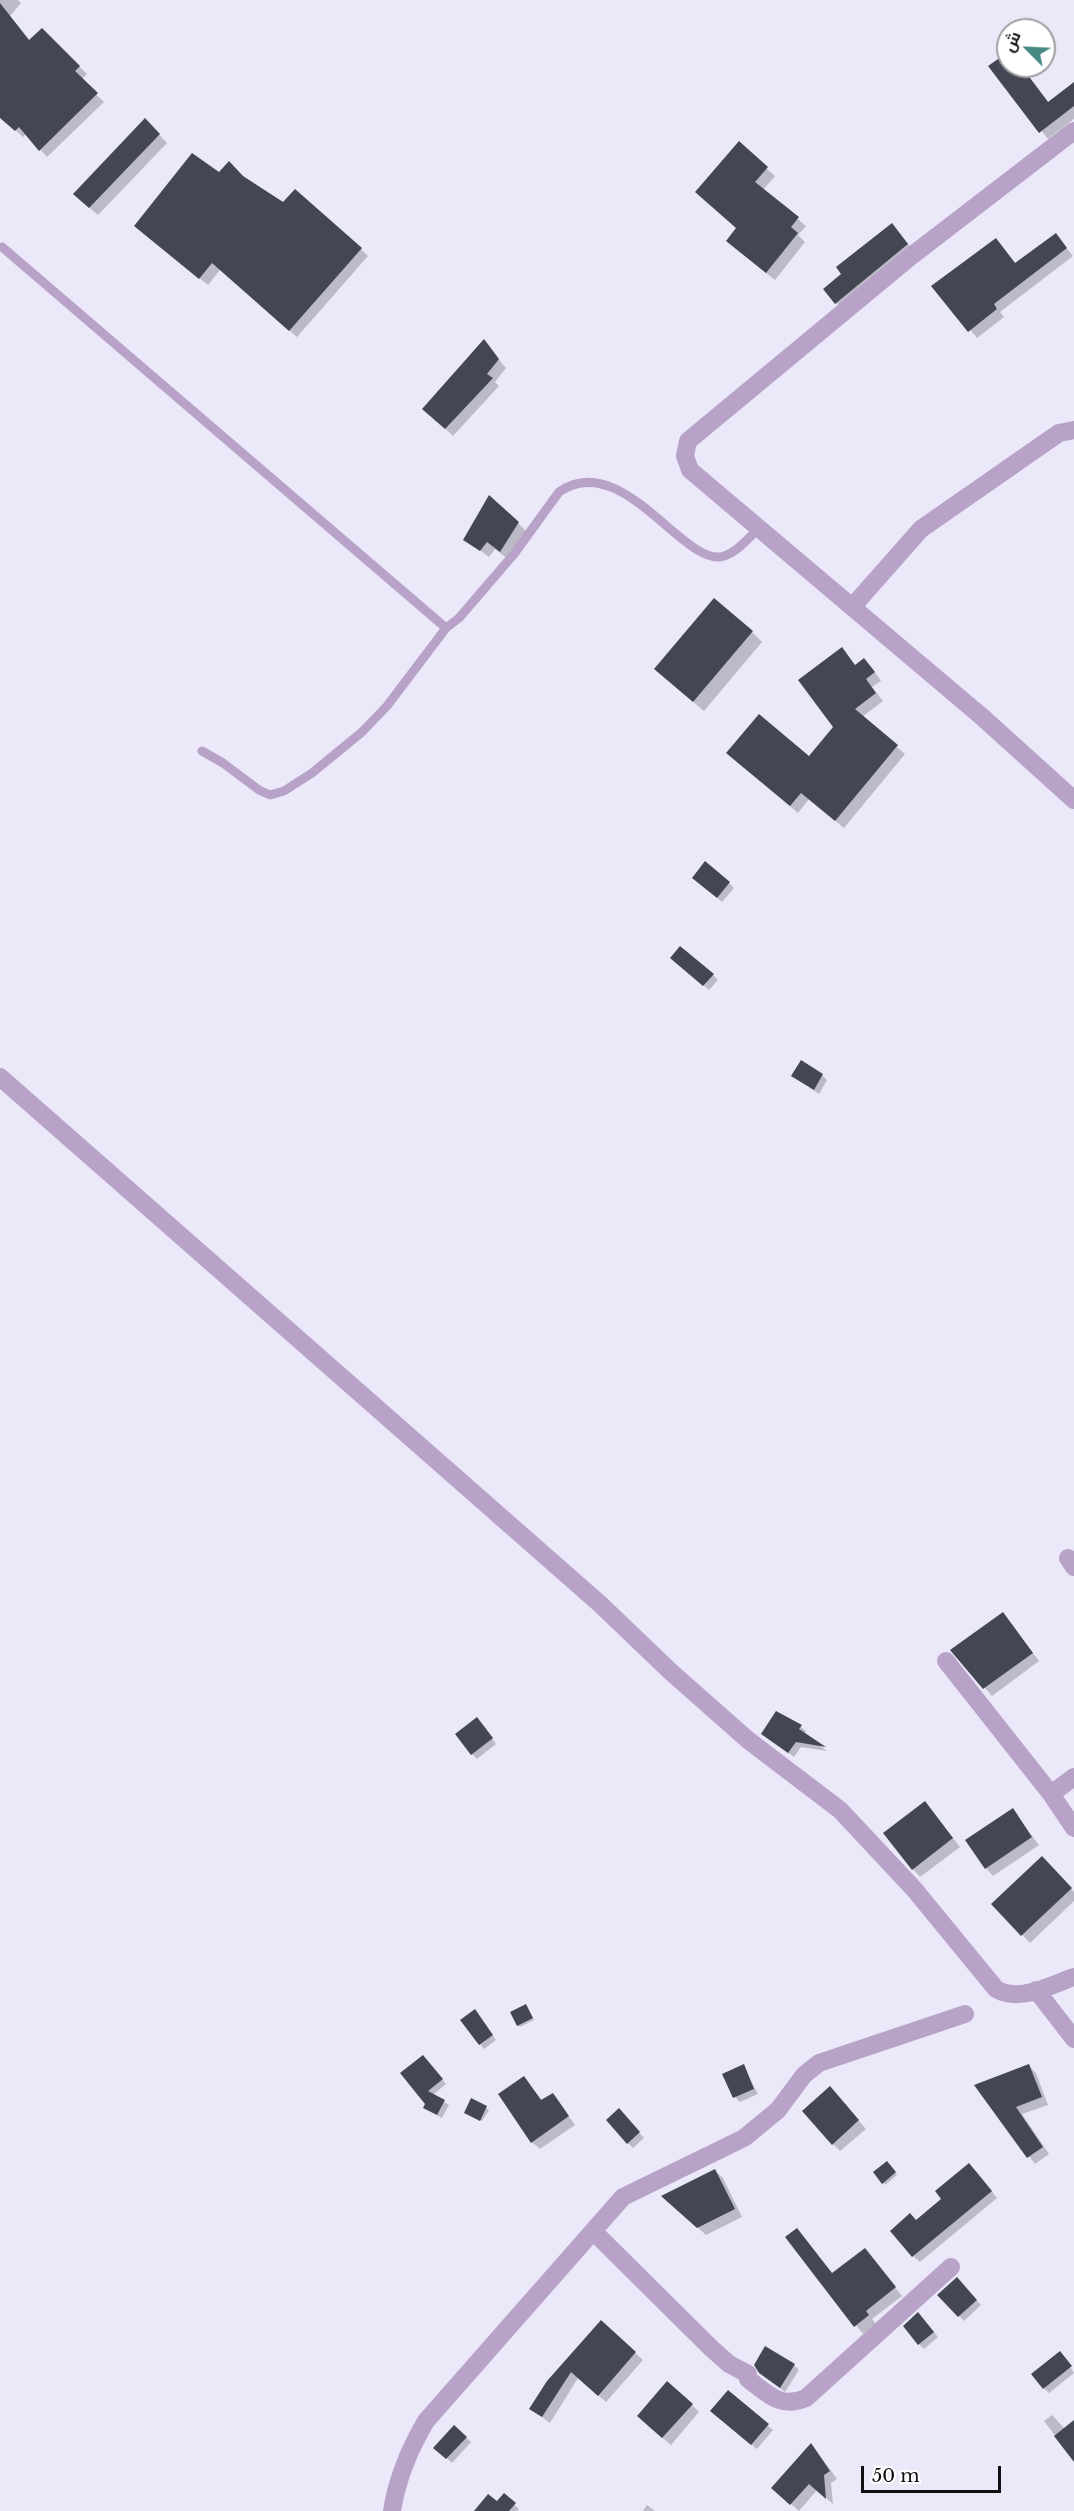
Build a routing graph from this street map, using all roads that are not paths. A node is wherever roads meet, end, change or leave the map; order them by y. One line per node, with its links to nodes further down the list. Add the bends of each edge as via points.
1 (1074, 131): 4 (street, via 910,257 688,441 685,456 690,470)
2 (2, 247): 6 (lane)
3 (1074, 430): 5 (street, via 1059,433 921,529)
4 (760, 527): 5 (street); 6 (lane, via 735,549 716,557 699,550 619,490 601,483 578,483 559,492 514,554)
5 (853, 606): 8 (street)
6 (446, 628): 7 (lane, via 387,706 362,732 284,791 266,794)
7 (202, 751)
8 (1074, 800)
9 (0, 1077): 15 (street, via 600,1604 748,1740 840,1810 914,1889 996,1989 1010,1995)
10 (946, 1661): 12 (street)
11 (1074, 1777): 12 (street)
12 (1051, 1794): 13 (street)
13 (1074, 1828)
14 (1074, 1977): 15 (street)
15 (1036, 1990): 17 (street)
16 (965, 2014): 18 (street, via 819,2063 804,2075 778,2110 744,2138 628,2193)
17 (1074, 2039)
18 (593, 2231): 19 (street, via 711,2348 784,2403 806,2398); 20 (street, via 426,2421 404,2466)
19 (951, 2267)
20 (392, 2511)

